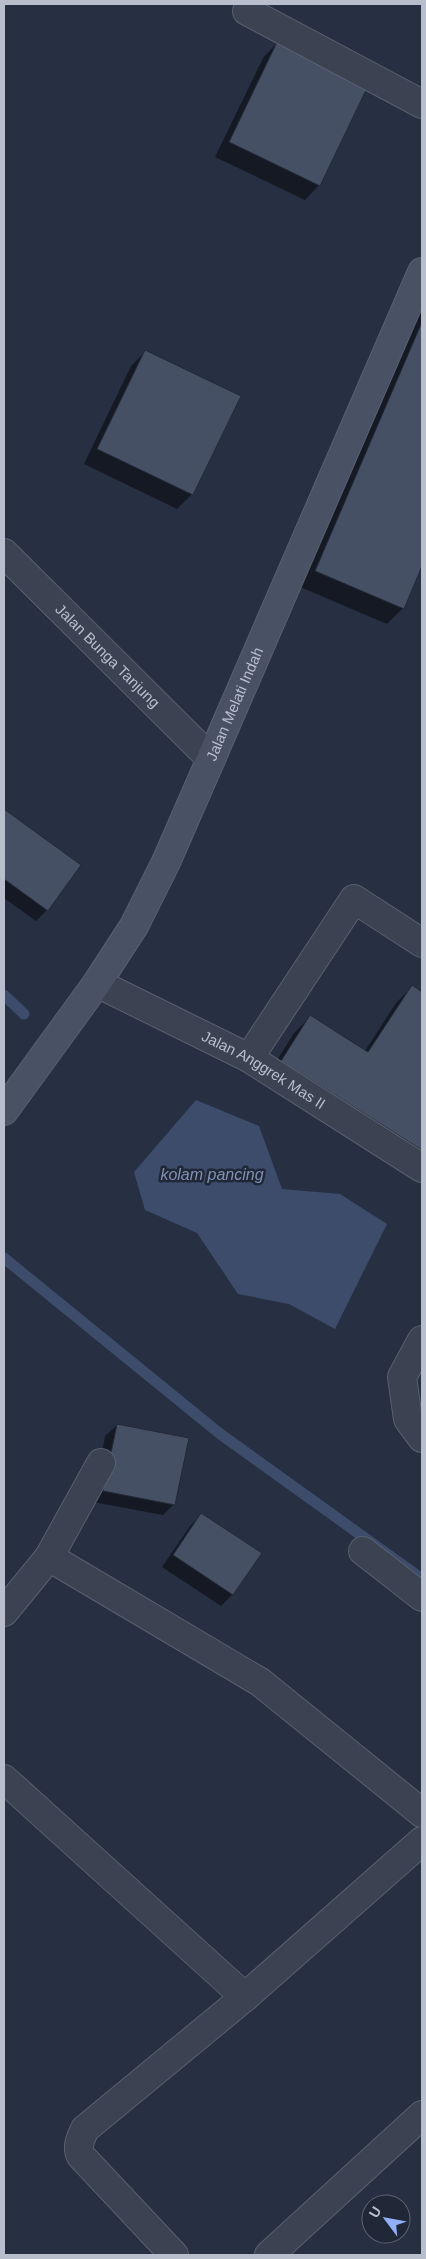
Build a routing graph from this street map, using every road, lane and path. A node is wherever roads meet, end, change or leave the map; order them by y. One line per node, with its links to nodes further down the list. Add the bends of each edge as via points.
1 (247, 11): 2 (street)
2 (422, 104)
3 (422, 272): 5 (main road, Jalan Melati Indah)
4 (4, 553): 5 (street, Jalan Bunga Tanjung)
5 (211, 759): 7 (main road, Jalan Melati Indah, via 134,926)
6 (422, 943): 8 (street, via 354,899)
7 (97, 983): 8 (street, Jalan Anggrek Mas II); 9 (main road, Jalan Melati Indah)
8 (249, 1058): 10 (street, Jalan Anggrek Mas II)
9 (4, 1111)
10 (422, 1168)
11 (422, 1340): 12 (street, via 402,1377 408,1419)
12 (422, 1438)
13 (101, 1463): 15 (street)
14 (363, 1550): 16 (street)
15 (49, 1557): 17 (street); 19 (street, via 260,1682)
16 (422, 1597)
17 (4, 1612)
18 (4, 1779): 21 (street)
19 (422, 1813)
20 (422, 1842): 21 (street)
21 (245, 1998): 23 (street, via 85,2129 80,2143 78,2152 81,2156)
22 (422, 2115): 24 (street)
23 (174, 2255)
24 (269, 2255)

